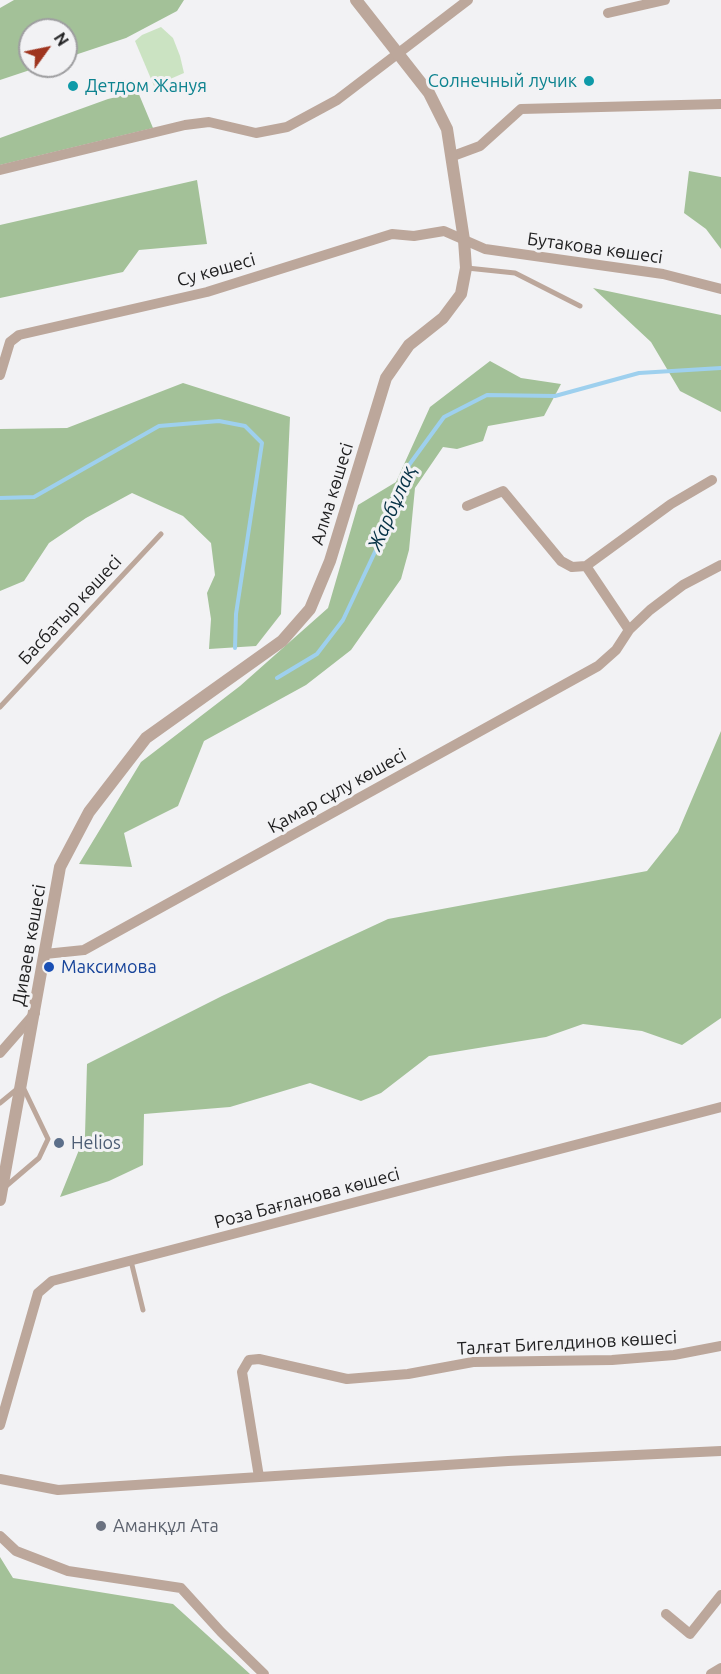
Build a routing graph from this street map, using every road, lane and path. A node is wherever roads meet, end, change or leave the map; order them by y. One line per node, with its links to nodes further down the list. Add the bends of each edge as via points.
1 (356, 0): 5 (street, Алма көшесі)
2 (468, 0): 5 (street)
3 (665, 0): 4 (street)
4 (608, 13)
5 (398, 55): 7 (street, Алма көшесі, via 429,93 447,129); 8 (street, via 337,100 287,127 256,133 209,122 185,125)
6 (721, 104): 7 (street, via 521,109 480,146)
7 (453, 156): 9 (street, Алма көшесі)
8 (0, 170)
9 (464, 240): 10 (street, Алма көшесі); 11 (street, Бутакова көшесі, via 485,249 663,274); 13 (street, Су көшесі, via 444,231 414,236 392,234 207,292 19,335 10,342)
10 (466, 268): 12 (lane, via 515,273); 21 (street, Алма көшесі, via 460,294 443,318 409,345 386,378 330,561 310,609 282,641 146,738)
11 (721, 289)
12 (580, 306)
13 (0, 375)
14 (712, 480): 18 (street, via 671,504)
15 (467, 506): 18 (street, via 503,491 561,561 572,567)
16 (161, 534): 20 (lane, Басбатыр көшесі)
17 (721, 565): 19 (street, Қамар сұлу көшесі, via 683,585)
18 (586, 566): 19 (street)
19 (629, 630): 22 (street, Қамар сұлу көшесі, via 616,650 597,666 84,950)
20 (0, 707)
21 (113, 780): 22 (street, Диваев көшесі, via 89,812 60,867)
22 (45, 954): 23 (street, Диваев көшесі)
23 (35, 1013): 24 (street); 25 (street, Диваев көшесі)
24 (0, 1053)
25 (22, 1085): 26 (lane); 28 (street, Диваев көшесі); 28 (lane, via 48,1139 39,1158)
26 (0, 1103)
27 (721, 1107): 29 (street, Роза Бағланова көшесі)
28 (1, 1195)
29 (131, 1262): 30 (lane); 32 (street, Роза Бағланова көшесі, via 52,1281 38,1293)
30 (143, 1310)
31 (721, 1346): 34 (street, Талғат Бигелдинов көшесі, via 612,1360 473,1362 408,1374 347,1379 249,1360 242,1372)
32 (0, 1425)
33 (721, 1451): 34 (street)
34 (259, 1477): 35 (street, via 58,1490)
35 (0, 1479)
36 (0, 1536): 40 (street, via 16,1551 68,1571 181,1588)
37 (721, 1595): 38 (street, via 690,1634)
38 (666, 1614)
39 (721, 1668): 41 (street)
40 (264, 1674)
41 (711, 1674)

